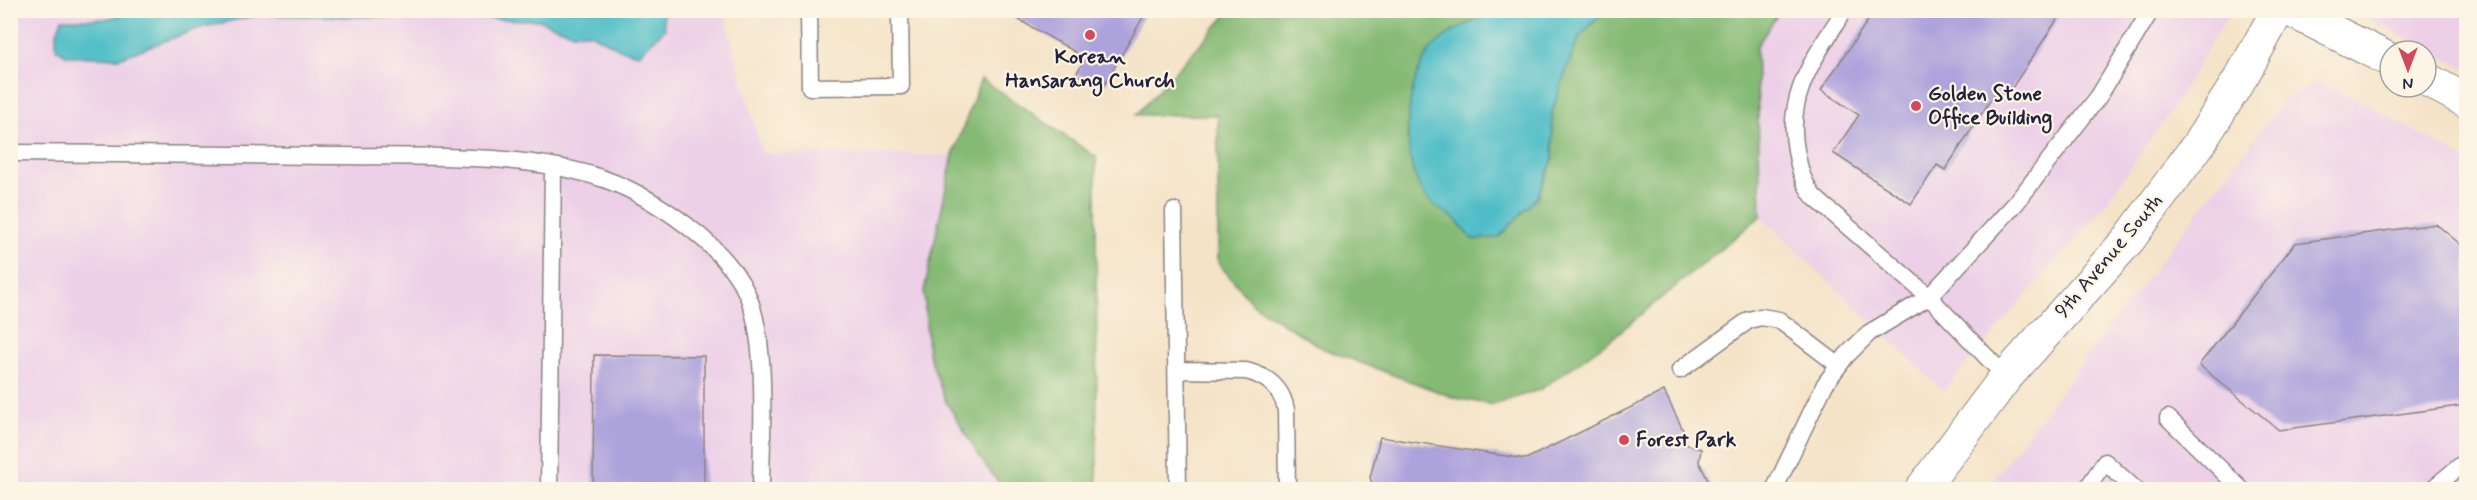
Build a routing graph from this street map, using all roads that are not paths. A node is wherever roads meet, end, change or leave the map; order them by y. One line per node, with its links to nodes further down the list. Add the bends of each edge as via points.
1 (809, 10): 2 (lane, via 810,87 822,87 901,86)
2 (900, 10)
3 (1844, 10): 13 (lane, via 1797,93 1793,136 1804,184)
4 (2151, 10): 13 (lane, via 2099,96 2016,203)
5 (2278, 10): 17 (street, 9th Avenue South, via 2198,145 2129,239)
6 (2290, 10): 7 (street)
7 (2378, 54)
8 (2438, 86): 9 (street)
9 (2466, 101)
10 (10, 153): 11 (lane, via 438,157)
11 (553, 168): 20 (lane); 21 (lane, via 604,179 649,200 687,226 733,270 756,316)
12 (1174, 211): 15 (lane)
13 (1929, 297): 14 (lane, via 1869,333); 17 (lane)
14 (1838, 365): 16 (lane, via 1779,320 1761,317 1749,320); 24 (lane)
15 (1177, 370): 22 (lane); 23 (lane, via 1246,371 1277,388 1286,410)
16 (1680, 370)
17 (2006, 377): 25 (street, 9th Avenue South)
18 (2168, 418): 28 (lane)
19 (2466, 461): 29 (lane)
20 (549, 489)
21 (761, 489)
22 (1178, 489)
23 (1287, 489)
24 (1774, 489)
25 (1921, 489)
26 (2086, 489): 27 (lane, via 2105,462)
27 (2136, 489)
28 (2242, 489)
29 (2431, 489)

